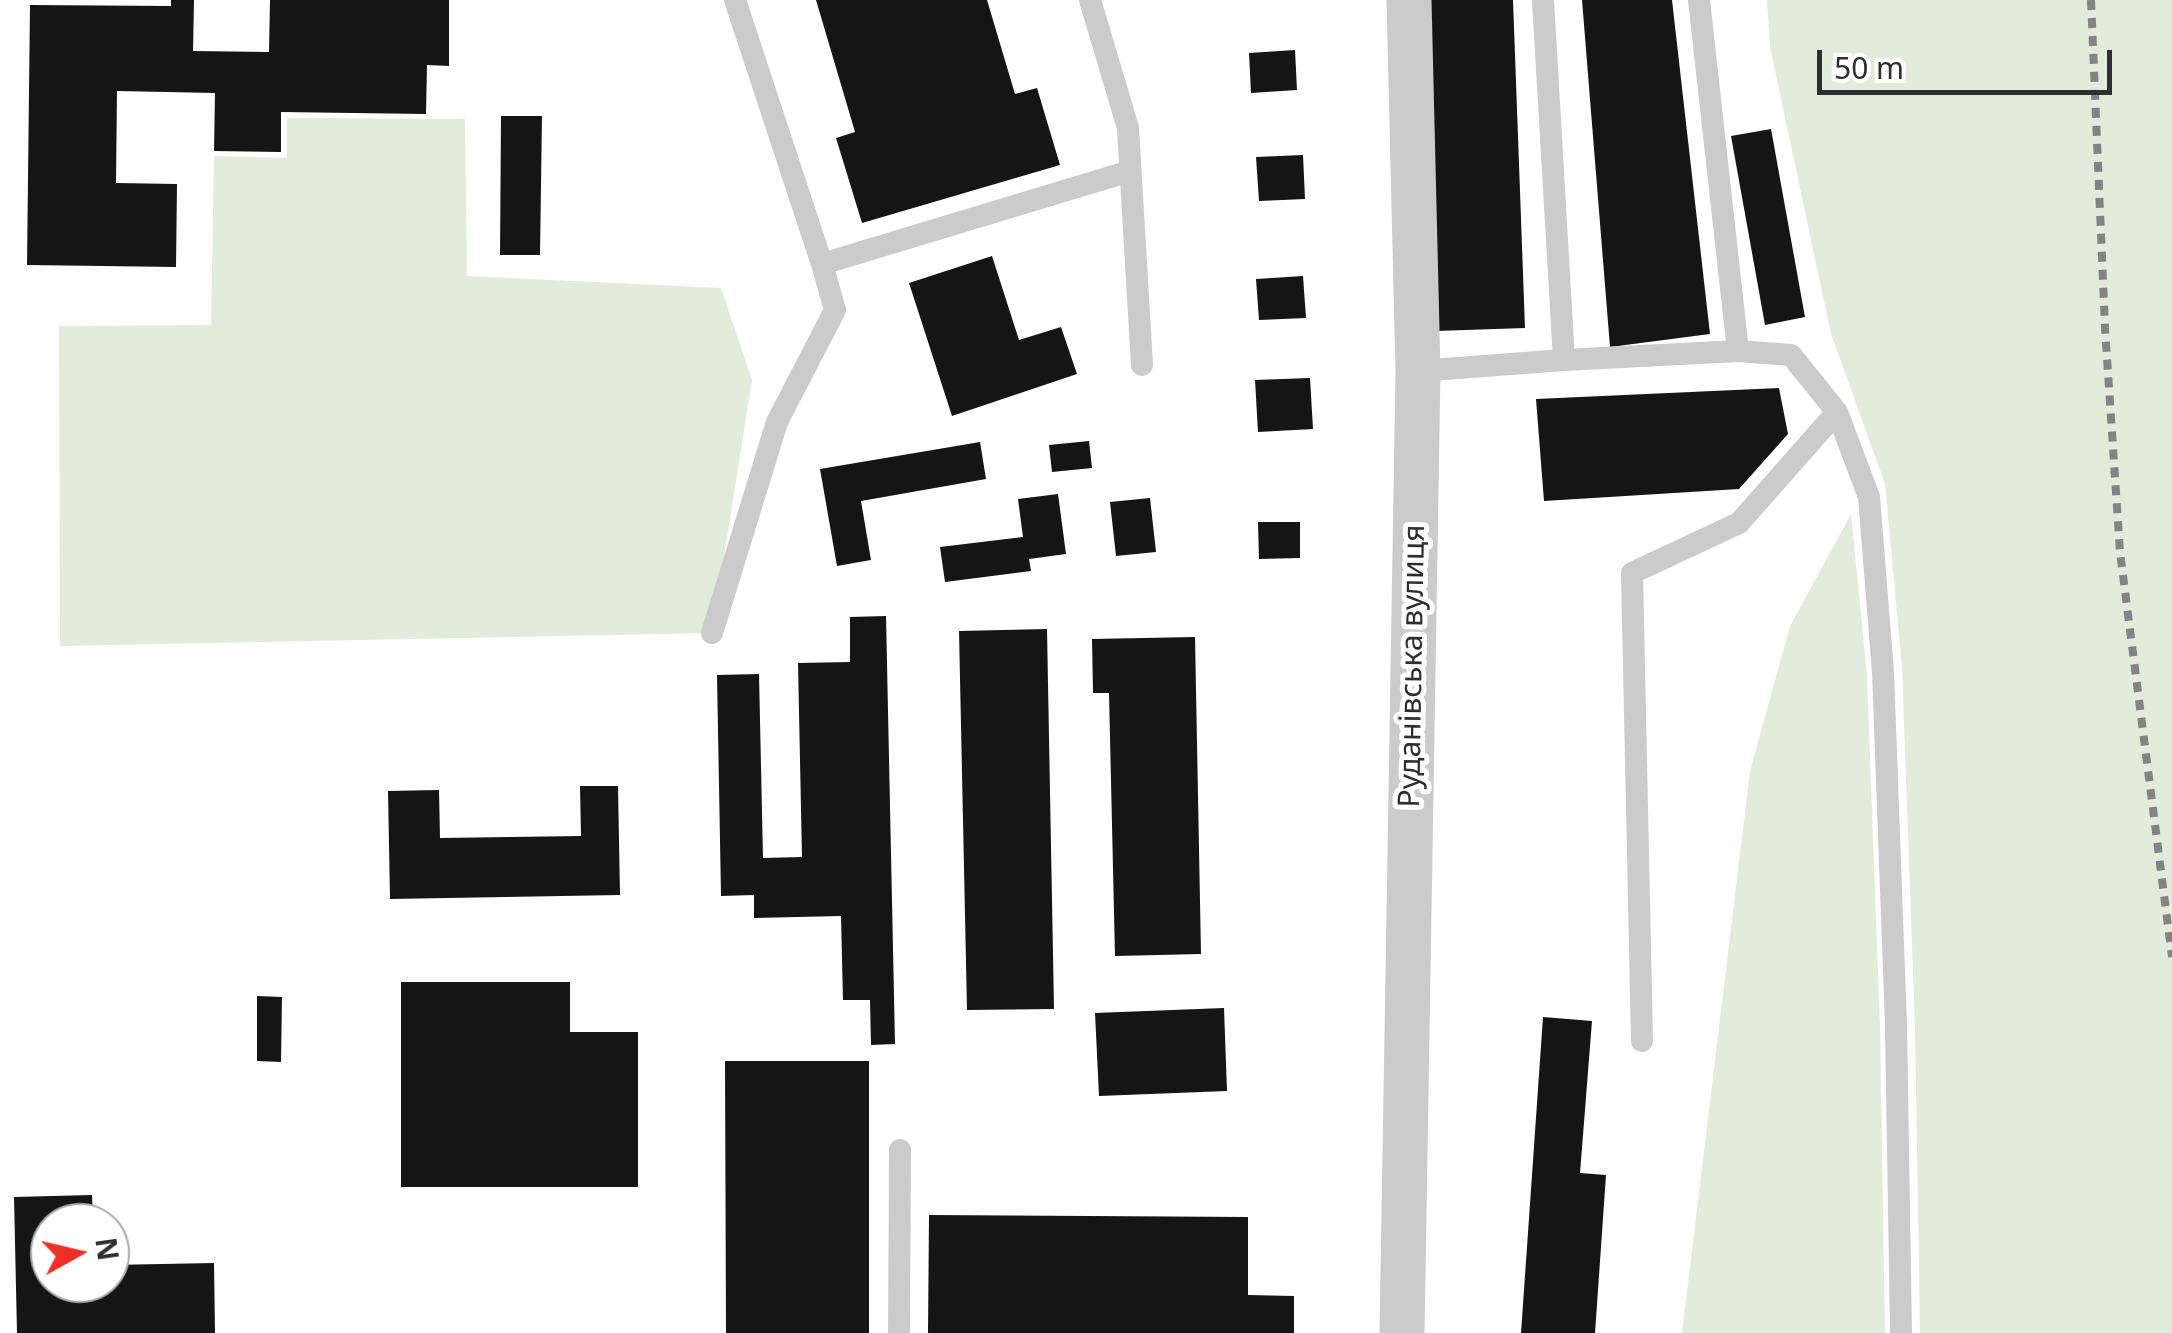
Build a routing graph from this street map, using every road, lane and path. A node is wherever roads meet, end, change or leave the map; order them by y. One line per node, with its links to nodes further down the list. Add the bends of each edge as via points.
1 (736, 0): 7 (lane)
2 (1090, 0): 6 (lane, via 1128,128)
3 (1409, 0): 11 (street, Руданівська вулиця)
4 (1544, 0): 9 (lane)
5 (1699, 0): 8 (lane)
6 (1130, 172): 7 (lane); 10 (lane)
7 (822, 264): 13 (lane, via 835,310 777,422)
8 (1738, 350): 9 (lane); 12 (lane, via 1792,355)
9 (1564, 360): 11 (lane)
10 (1142, 365)
11 (1418, 370): 17 (street, Руданівська вулиця)
12 (1837, 412): 14 (lane, via 1740,523 1632,574); 18 (lane, via 1869,497 1883,672)
13 (712, 633)
14 (1642, 1042)
15 (900, 1150): 16 (lane)
16 (899, 1333)
17 (1402, 1333)
18 (1902, 1333)

